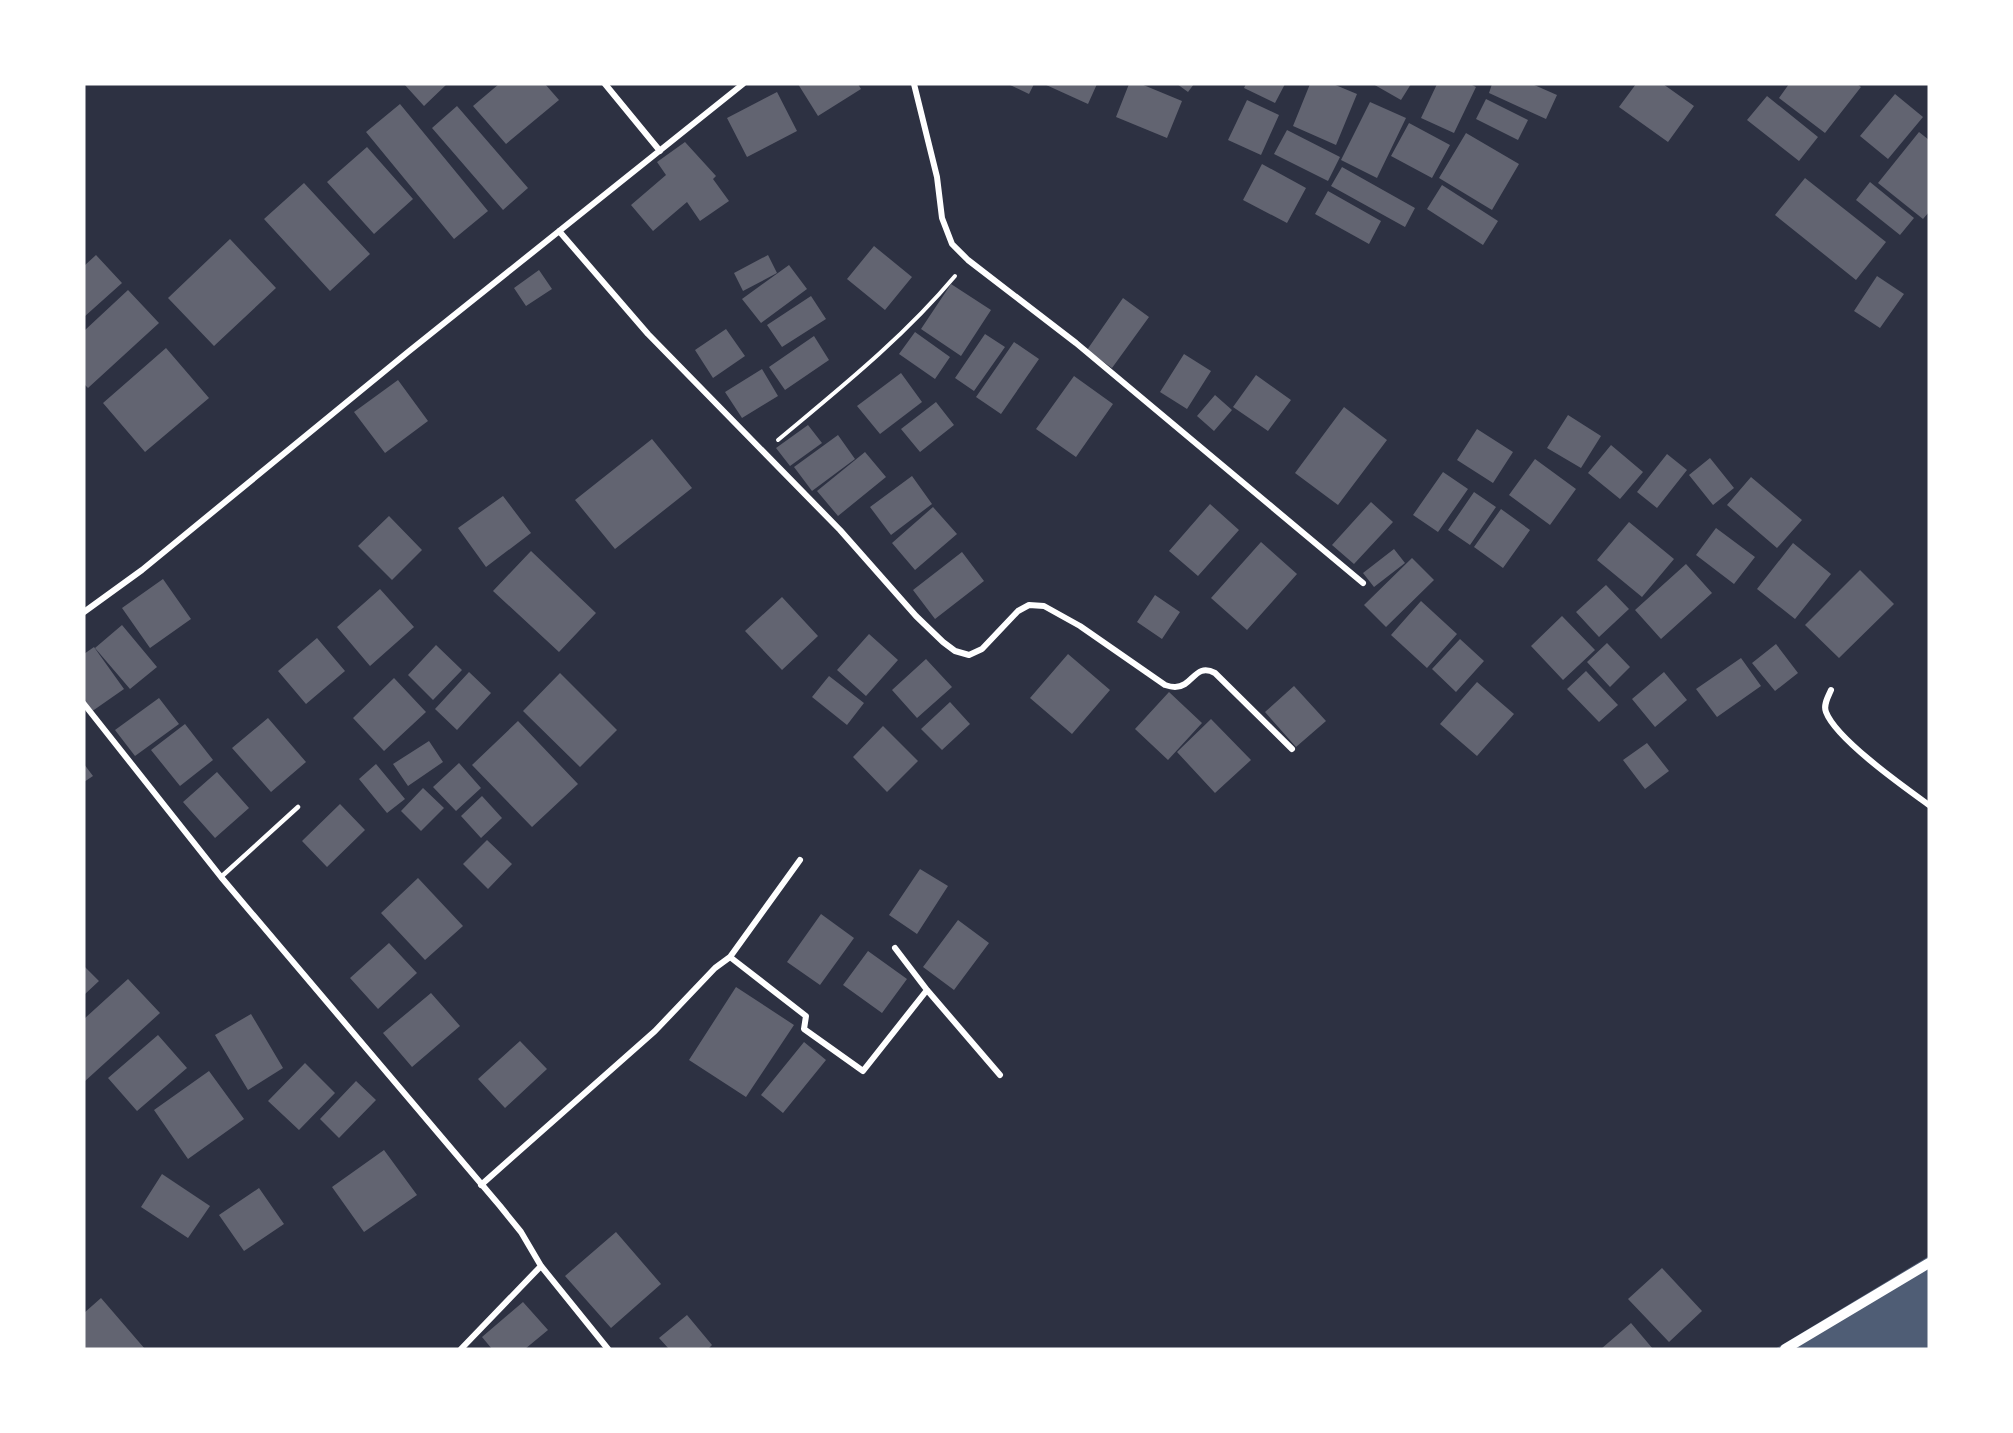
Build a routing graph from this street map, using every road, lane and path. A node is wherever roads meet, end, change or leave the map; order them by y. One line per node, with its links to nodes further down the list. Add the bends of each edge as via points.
1 (605, 84): 4 (street)
2 (743, 84): 4 (street)
3 (914, 84): 6 (street, via 937,177 942,218 952,244)
4 (660, 151): 5 (street)
5 (559, 231): 7 (street, via 648,334); 9 (street, via 142,570)
6 (968, 260): 7 (path, via 904,330); 8 (street, via 1076,343)
7 (763, 452): 12 (street, via 840,530 916,616 955,651 969,655 982,649 1018,611 1029,605 1044,606 1165,685 1185,684 1202,670 1215,673)
8 (1363, 583)
9 (84, 612)
10 (1831, 690): 13 (street, via 1825,711 1837,728 1891,778)
11 (84, 704): 16 (street)
12 (1292, 749)
13 (1929, 805)
14 (298, 807): 16 (lane)
15 (800, 860): 18 (street)
16 (221, 877): 21 (street)
17 (895, 948): 19 (street)
18 (730, 957): 19 (street, via 806,1016 804,1029 864,1071); 21 (street, via 655,1031)
19 (927, 990): 20 (street)
20 (1000, 1075)
21 (481, 1185): 23 (street, via 521,1232)
22 (1929, 1263): 26 (street)
23 (541, 1266): 24 (street); 25 (street)
24 (461, 1349)
25 (608, 1349)
26 (1785, 1349)

